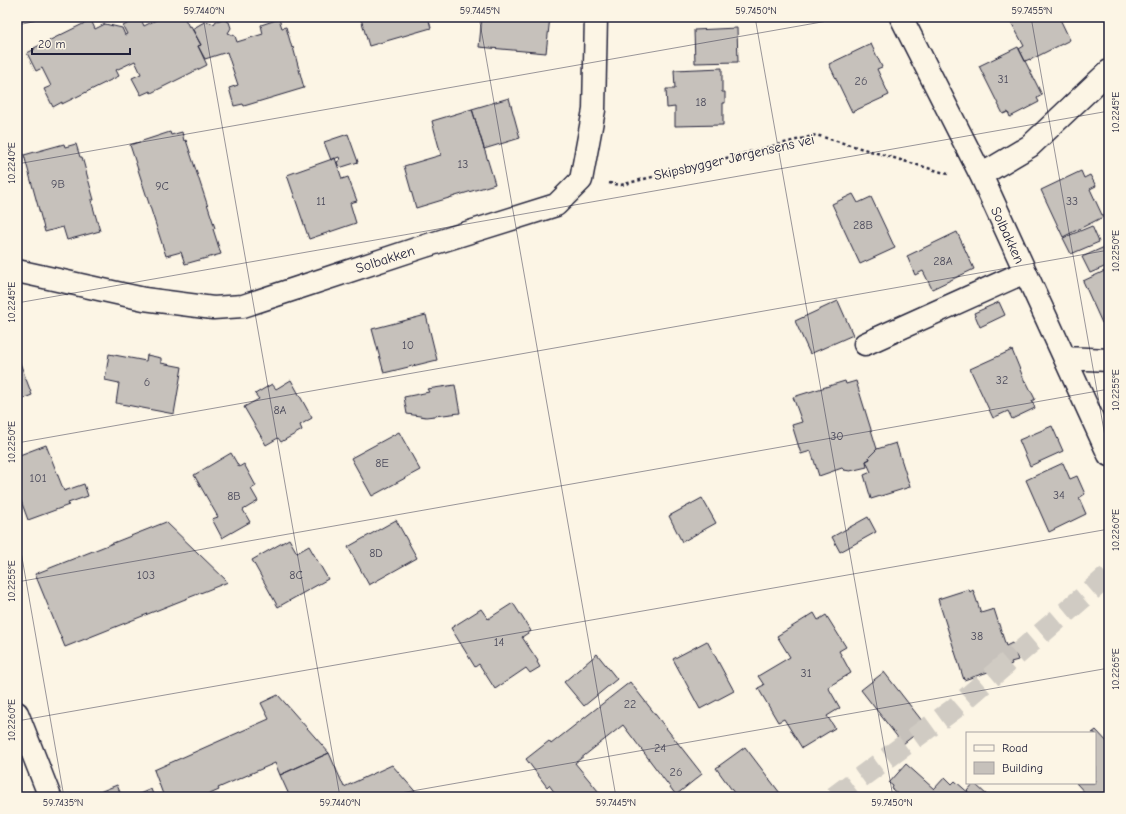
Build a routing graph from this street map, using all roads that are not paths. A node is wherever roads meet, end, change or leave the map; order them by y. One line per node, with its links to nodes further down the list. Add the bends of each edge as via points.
1 (596, 17): 5 (street, Solbakken, via 594,110 581,180 556,205 243,306 213,308 144,298)
2 (901, 17): 4 (street, Solbakken)
3 (1109, 71): 4 (street, via 1030,146)
4 (981, 176): 6 (street, Solbakken)
5 (17, 271)
6 (1025, 272): 7 (street); 8 (street, Solbakken)
7 (865, 344)
8 (1065, 358): 9 (street); 10 (street, Solbakken)
9 (1109, 360)
10 (1109, 455)
11 (17, 714): 12 (street)
12 (50, 797)

